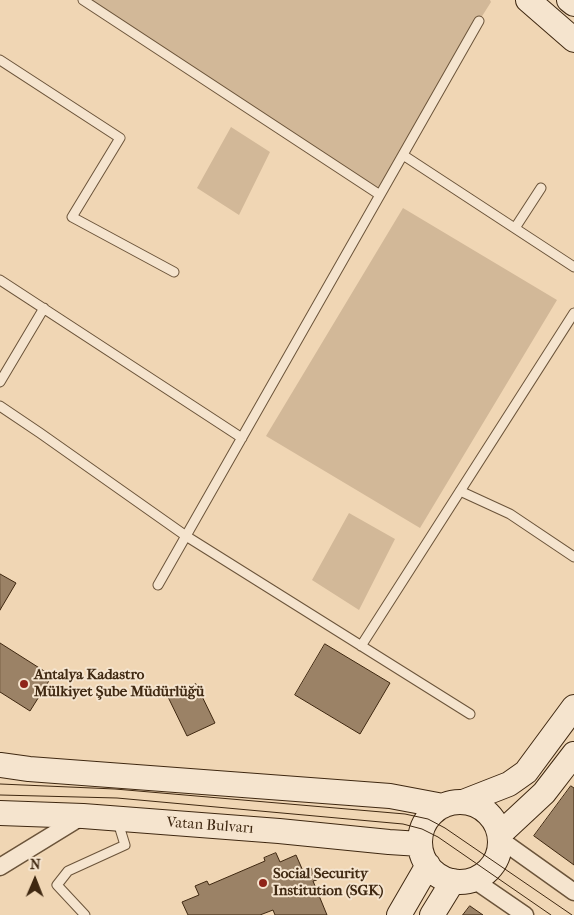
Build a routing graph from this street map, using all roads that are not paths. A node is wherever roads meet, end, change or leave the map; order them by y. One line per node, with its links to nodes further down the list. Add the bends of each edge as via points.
1 (83, 0): 10 (lane)
2 (528, 0): 6 (main road)
3 (570, 0): 4 (main road)
4 (574, 4)
5 (479, 21): 8 (lane)
6 (574, 40)
7 (0, 60): 13 (lane, via 120,138 72,217)
8 (403, 154): 10 (lane); 11 (lane)
9 (541, 188): 11 (lane)
10 (380, 195): 19 (lane)
11 (515, 228): 12 (lane)
12 (574, 267)
13 (174, 272)
14 (0, 280): 15 (lane)
15 (44, 308): 17 (lane); 19 (lane)
16 (574, 313): 20 (lane)
17 (0, 382)
18 (0, 406): 21 (lane)
19 (242, 438): 21 (lane)
20 (460, 491): 22 (lane, via 510,514); 24 (lane)
21 (186, 536): 23 (lane); 24 (lane)
22 (574, 557)
23 (158, 585)
24 (361, 646): 26 (lane)
25 (574, 707): 29 (main road, via 526,772 509,784)
26 (470, 714)
27 (574, 754): 33 (main road, via 544,793)
28 (0, 765): 29 (main road, via 29,770 390,796)
29 (453, 804): 33 (main road, via 476,805 487,812); 34 (main road, via 432,814 422,829)
30 (0, 813): 31 (main road, Vatan Bulvarı)
31 (83, 816): 32 (main road, Vatan Bulvarı); 35 (street)
32 (117, 819): 34 (main road, Vatan Bulvarı, via 389,842); 38 (lane, via 125,845 68,871 57,885)
33 (500, 837): 36 (main road, via 499,851 488,871); 37 (street)
34 (424, 855): 36 (main road, via 435,873 443,878); 39 (main road)
35 (0, 867)
36 (463, 881): 40 (main road); 41 (street)
37 (574, 892)
38 (86, 915)
39 (399, 915)
40 (432, 915)
41 (525, 915)

